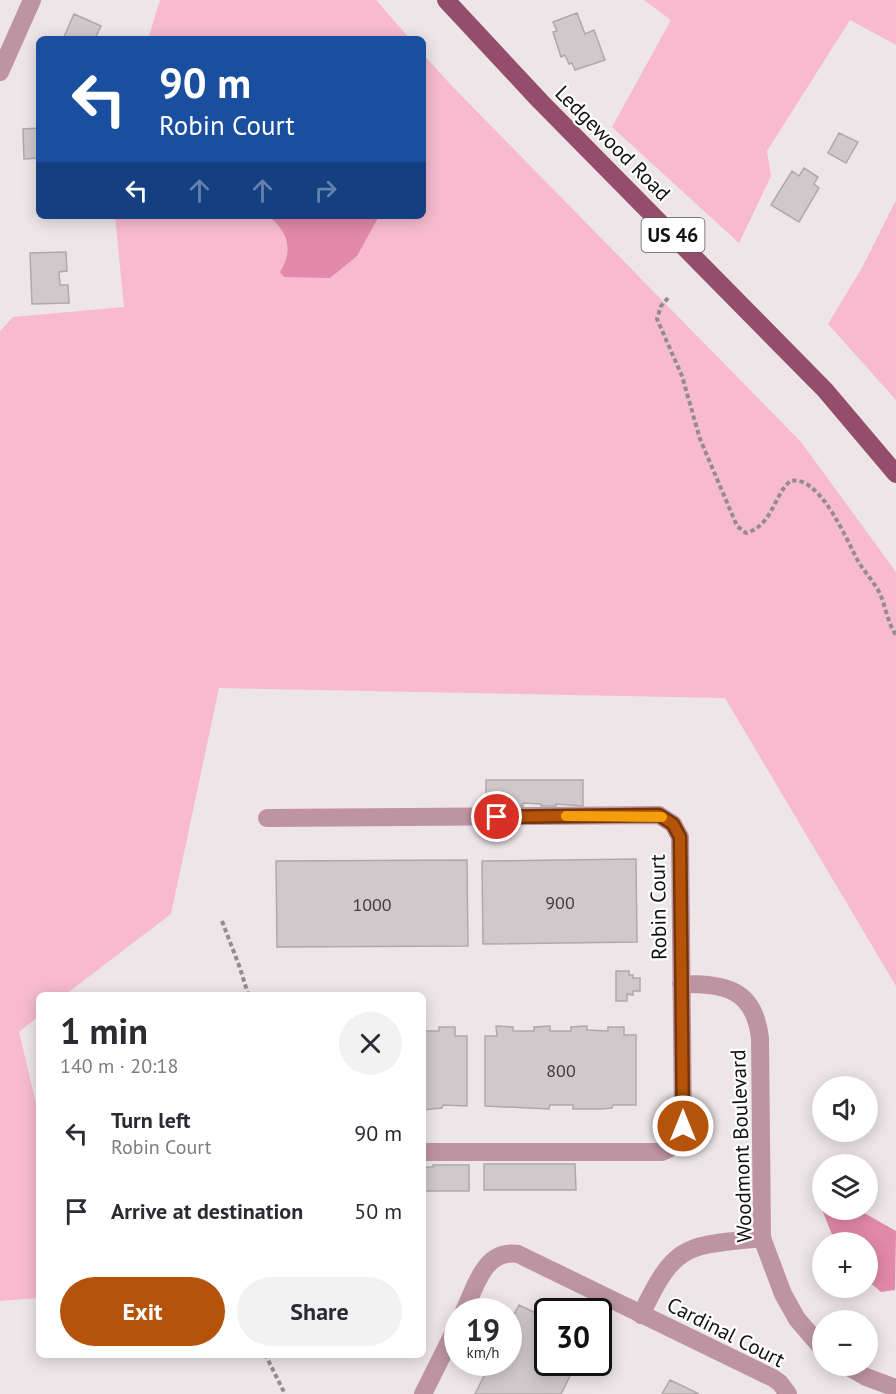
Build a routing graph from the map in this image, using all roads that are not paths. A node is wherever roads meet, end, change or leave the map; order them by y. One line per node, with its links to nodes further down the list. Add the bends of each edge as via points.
1 (32, 0): 3 (street)
2 (449, 1): 4 (main road, Ledgewood Road / US 46, via 548,109 810,375)
3 (0, 72)
4 (896, 474)
5 (267, 819): 6 (street, Robin Court, via 659,815 673,824 680,837)
6 (681, 984): 7 (street, Robin Court, via 683,1126 670,1149); 8 (street, Woodmont Boulevard, via 728,988 747,1001 757,1018)
7 (426, 1152)
8 (762, 1238): 10 (street, Cardinal Court, via 698,1246 681,1253 667,1266); 11 (street, Woodmont Boulevard, via 783,1294)
9 (471, 1298): 10 (street, Cardinal Court, via 490,1260 508,1252)
10 (641, 1315): 16 (street, Cardinal Court, via 773,1378)
11 (812, 1336)
12 (444, 1352): 15 (street)
13 (864, 1376): 14 (street)
14 (896, 1388)
15 (423, 1394)
16 (788, 1394)

